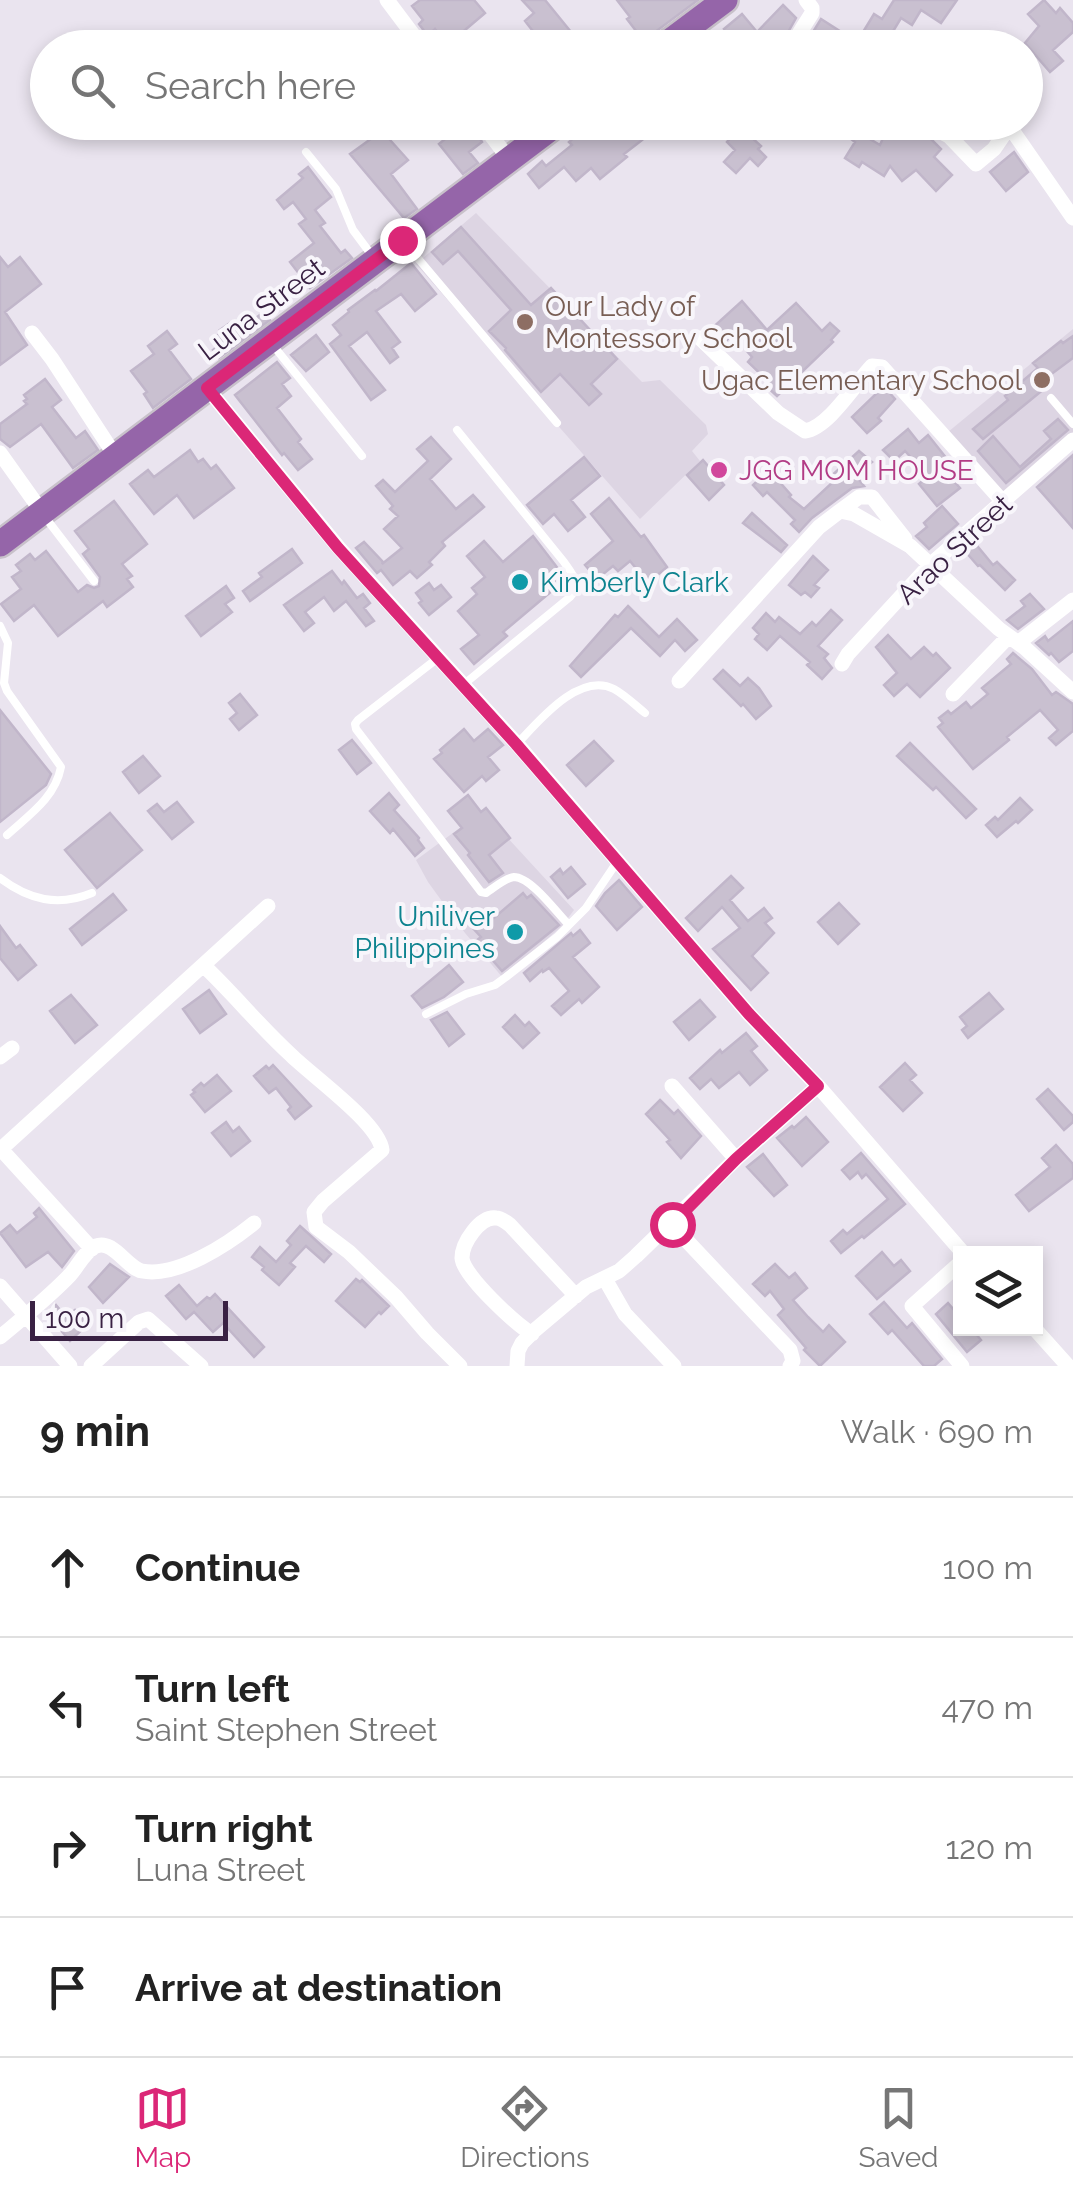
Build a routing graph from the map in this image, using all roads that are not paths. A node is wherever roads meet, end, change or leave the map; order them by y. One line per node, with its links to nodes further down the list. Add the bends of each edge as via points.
1 (387, 0): 4 (street)
2 (725, 0): 5 (main road)
3 (806, 0): 6 (street, via 812,13)
4 (410, 30)
5 (685, 30)
6 (801, 30)
7 (495, 140): 13 (street)
8 (535, 140): 13 (main road, Luna Street)
9 (953, 140): 10 (street, via 976,164)
10 (1001, 140)
11 (1019, 140): 14 (street)
12 (306, 152): 16 (lane)
13 (509, 159): 15 (main road, Luna Street)
14 (1073, 218)
15 (402, 240): 16 (main road, Luna Street); 22 (lane)
16 (375, 260): 19 (main road, Luna Street)
17 (32, 333): 28 (street)
18 (700, 338): 29 (street, via 805,431 822,423 872,366 882,367)
19 (270, 340): 20 (main road, Luna Street); 27 (lane)
20 (207, 388): 28 (main road, Luna Street); 39 (street)
21 (1051, 398): 23 (lane)
22 (558, 423)
23 (1073, 424)
24 (456, 430): 42 (lane, via 577,584 570,597)
25 (1073, 440): 29 (street, Arao Street)
26 (0, 453): 31 (street)
27 (362, 456)
28 (116, 457): 31 (main road, Luna Street)
29 (1002, 502): 34 (street, Arao Street)
30 (840, 511): 33 (street); 33 (street, via 859,497 872,497); 41 (street)
31 (42, 512): 32 (main road, Luna Street); 35 (lane)
32 (0, 544)
33 (910, 546): 34 (street)
34 (929, 566): 38 (street); 40 (street, Arao Street)
35 (94, 581)
36 (1073, 600): 38 (street)
37 (0, 626): 47 (lane, via 8,642 7,691 61,767 47,799)
38 (1013, 640): 43 (street); 44 (street)
39 (438, 658): 42 (street); 52 (lane, via 358,720 356,729 481,892 508,878 523,879)
40 (842, 664)
41 (679, 681)
42 (463, 685): 46 (street)
43 (1073, 692)
44 (953, 694)
45 (646, 712): 46 (lane, via 610,687 586,687 563,699)
46 (516, 744): 48 (street)
47 (7, 835)
48 (617, 862): 52 (lane); 56 (street)
49 (0, 878): 50 (lane, via 26,894 60,902)
50 (92, 893)
51 (268, 906): 53 (street)
52 (568, 925): 54 (lane, via 495,985)
53 (203, 965): 57 (street); 74 (street, via 380,1140 382,1150 314,1212 316,1227 396,1297)
54 (426, 1014)
55 (672, 1086): 58 (street)
56 (818, 1086): 58 (street); 61 (street)
57 (0, 1148): 62 (street)
58 (736, 1159): 60 (street)
59 (254, 1223): 62 (street, via 217,1251 155,1271 137,1270 102,1244)
60 (672, 1224): 64 (street); 77 (street, via 790,1350)
61 (957, 1246)
62 (92, 1248): 67 (street)
63 (953, 1270): 78 (street, via 912,1306)
64 (605, 1280): 66 (street); 76 (street, via 625,1314)
65 (0, 1286): 67 (street)
66 (576, 1296): 68 (street); 68 (street, via 510,1225 500,1218 478,1226 467,1241 465,1266 508,1318)
67 (25, 1315): 70 (street); 71 (street)
68 (532, 1334): 75 (street, via 518,1351)
69 (1041, 1336): 79 (street)
70 (0, 1337)
71 (70, 1366)
72 (91, 1366): 73 (street, via 143,1319)
73 (202, 1366)
74 (460, 1366)
75 (517, 1366)
76 (674, 1366)
77 (790, 1366)
78 (962, 1366)
79 (1068, 1366)

